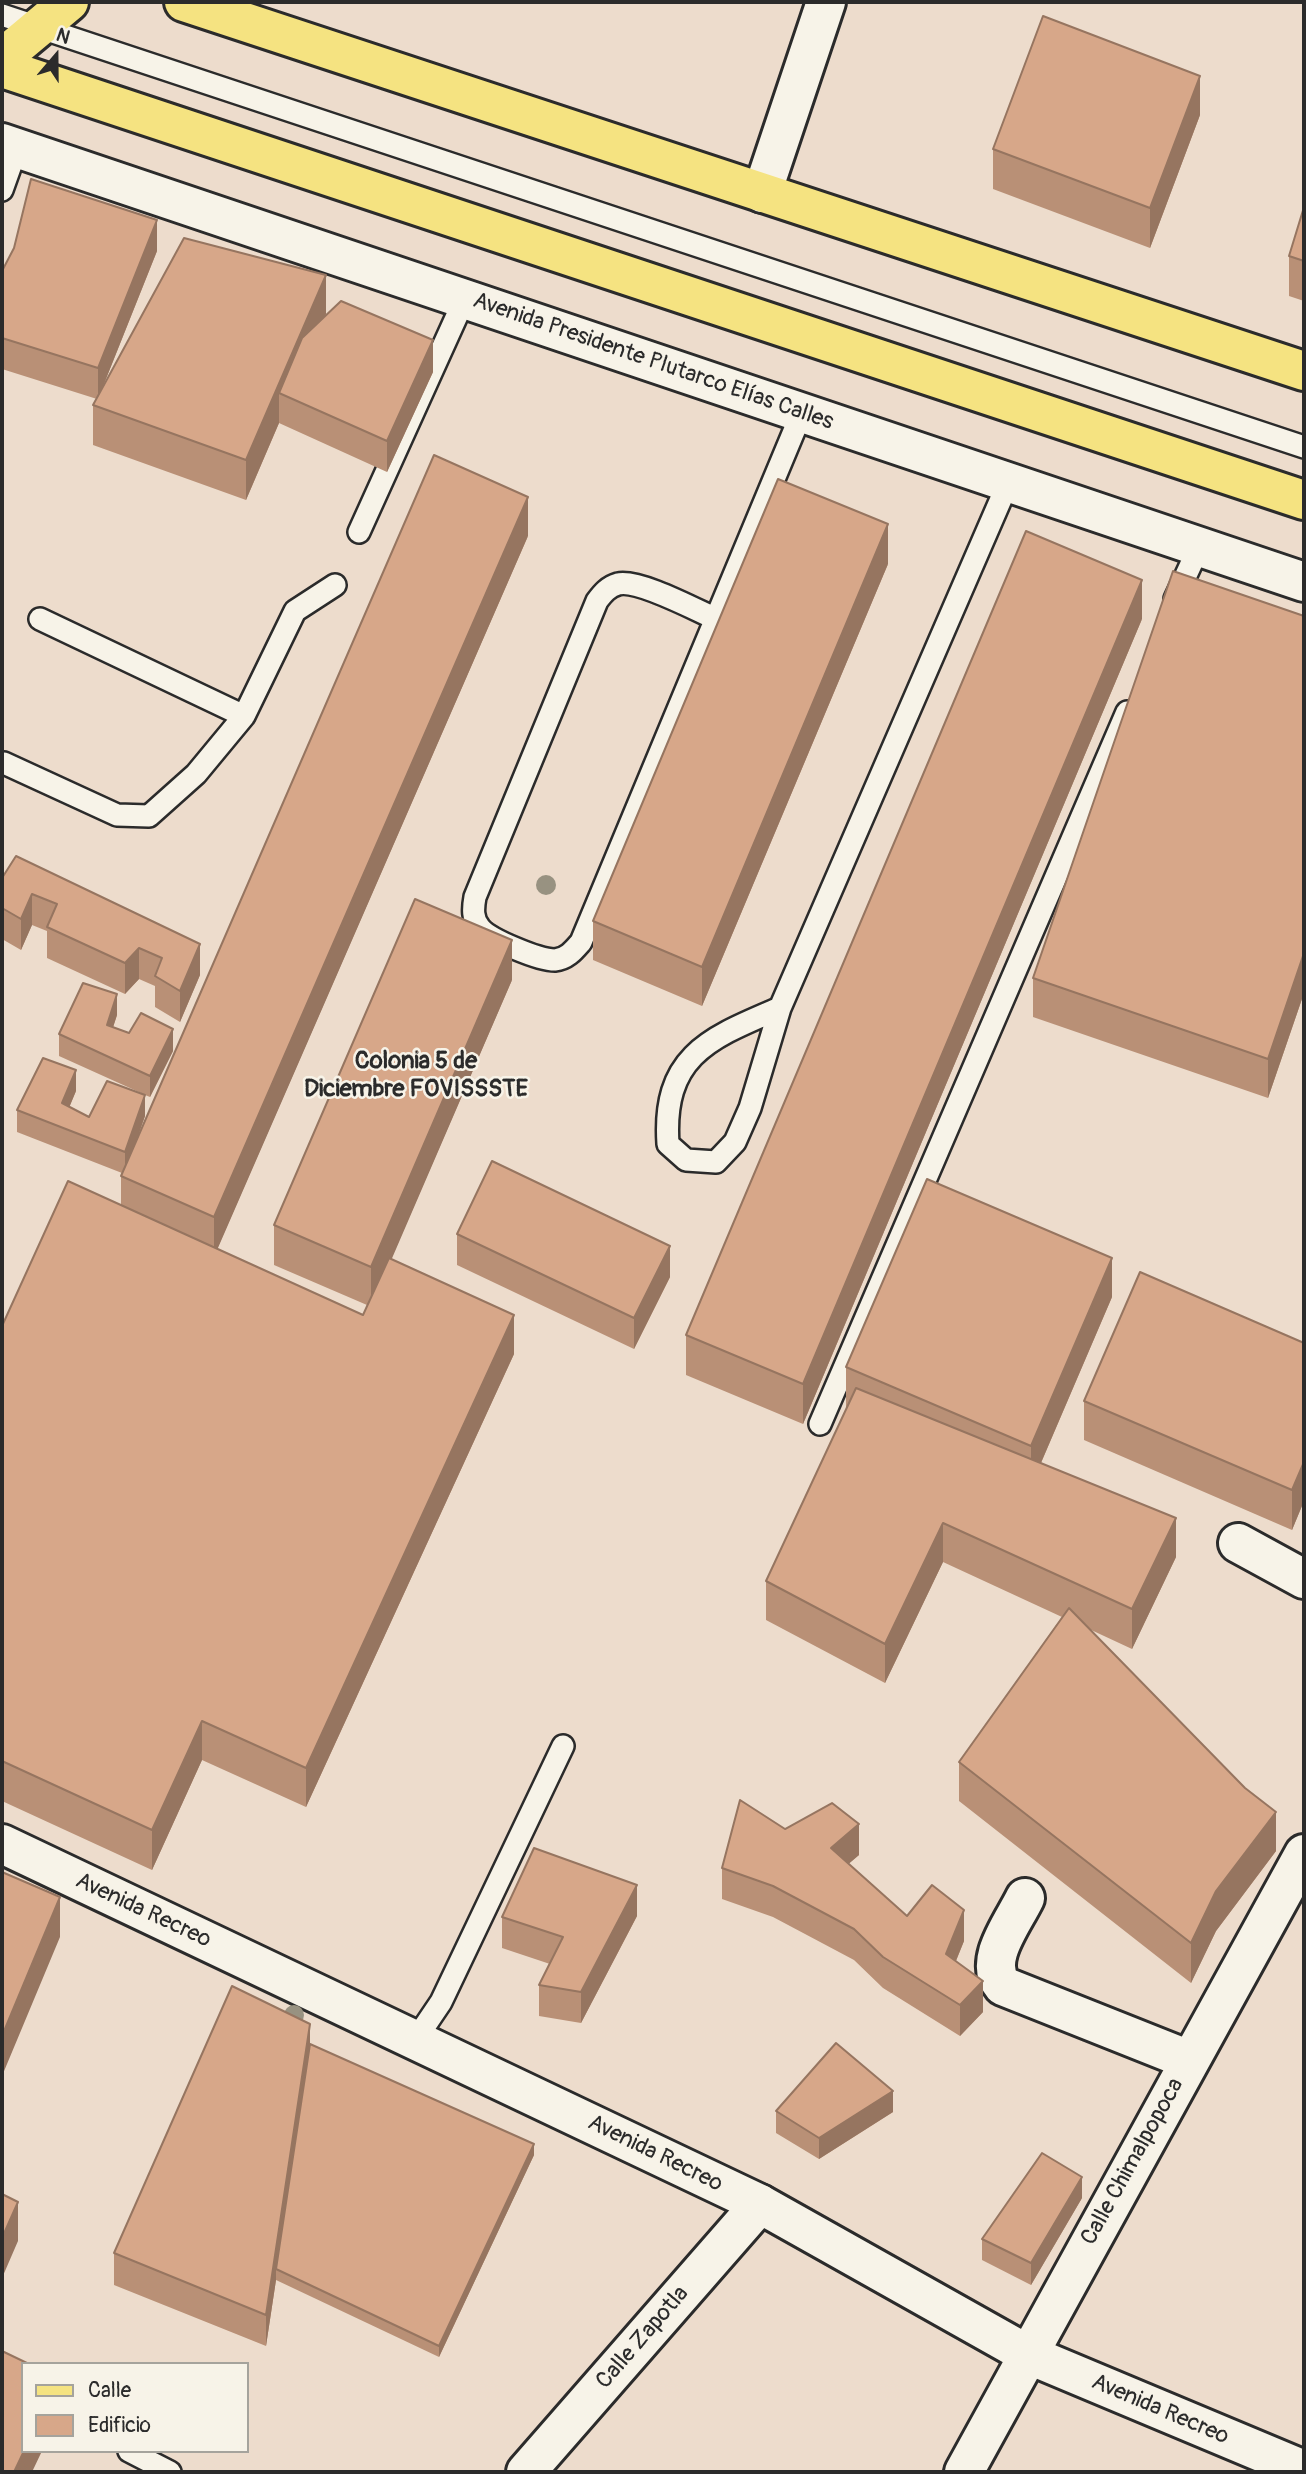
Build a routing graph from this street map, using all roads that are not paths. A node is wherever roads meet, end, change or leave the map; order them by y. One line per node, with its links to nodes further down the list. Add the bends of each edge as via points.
1 (69, 2): 5 (main road)
2 (184, 2): 10 (main road)
3 (826, 2): 10 (street)
4 (2, 15): 5 (lane)
5 (39, 27): 6 (main road); 14 (lane)
6 (2, 58)
7 (2, 68): 16 (main road)
8 (9, 145): 9 (lane); 11 (street, Avenida Presidente Plutarco Elías Calles)
9 (2, 190)
10 (762, 193): 12 (main road)
11 (465, 298): 13 (street, Avenida Presidente Plutarco Elías Calles); 17 (lane)
12 (1304, 371)
13 (802, 412): 15 (street, Avenida Presidente Plutarco Elías Calles); 21 (lane)
14 (1304, 447)
15 (1008, 483): 18 (street, Avenida Presidente Plutarco Elías Calles); 27 (lane)
16 (1304, 500)
17 (359, 532)
18 (1199, 547): 19 (street, Avenida Presidente Plutarco Elías Calles); 23 (lane)
19 (1304, 582)
20 (335, 585): 25 (lane, via 295,611)
21 (714, 618): 21 (lane, via 581,942 571,954 556,960 491,937 478,927 474,897 597,601 606,589 621,583 636,585)
22 (40, 619): 25 (lane)
23 (1167, 619)
24 (1134, 696): 28 (lane)
25 (244, 716): 26 (lane, via 196,774 149,816 117,815)
26 (4, 763)
27 (780, 1007): 27 (lane, via 735,1142 716,1162 686,1160 668,1144 667,1118 691,1056 713,1037)
28 (820, 1424)
29 (1238, 1542): 30 (street)
30 (1304, 1579)
31 (563, 1746): 36 (lane, via 441,2002)
32 (2, 1844): 36 (street, Avenida Recreo)
33 (1304, 1854): 35 (street, Calle Chimalpopoca)
34 (1025, 1898): 37 (street, via 995,1960 995,1975 1003,1986)
35 (1291, 1910): 37 (street, Calle Chimalpopoca)
36 (416, 2039): 38 (street, Avenida Recreo)
37 (1189, 2060): 39 (street, Calle Chimalpopoca)
38 (760, 2204): 39 (street, Avenida Recreo); 43 (street, Calle Zapotla)
39 (1027, 2354): 41 (street, Avenida Recreo); 44 (street, Calle Chimalpopoca)
40 (133, 2453): 42 (lane)
41 (1304, 2470)
42 (170, 2472)
43 (526, 2472)
44 (964, 2472)

